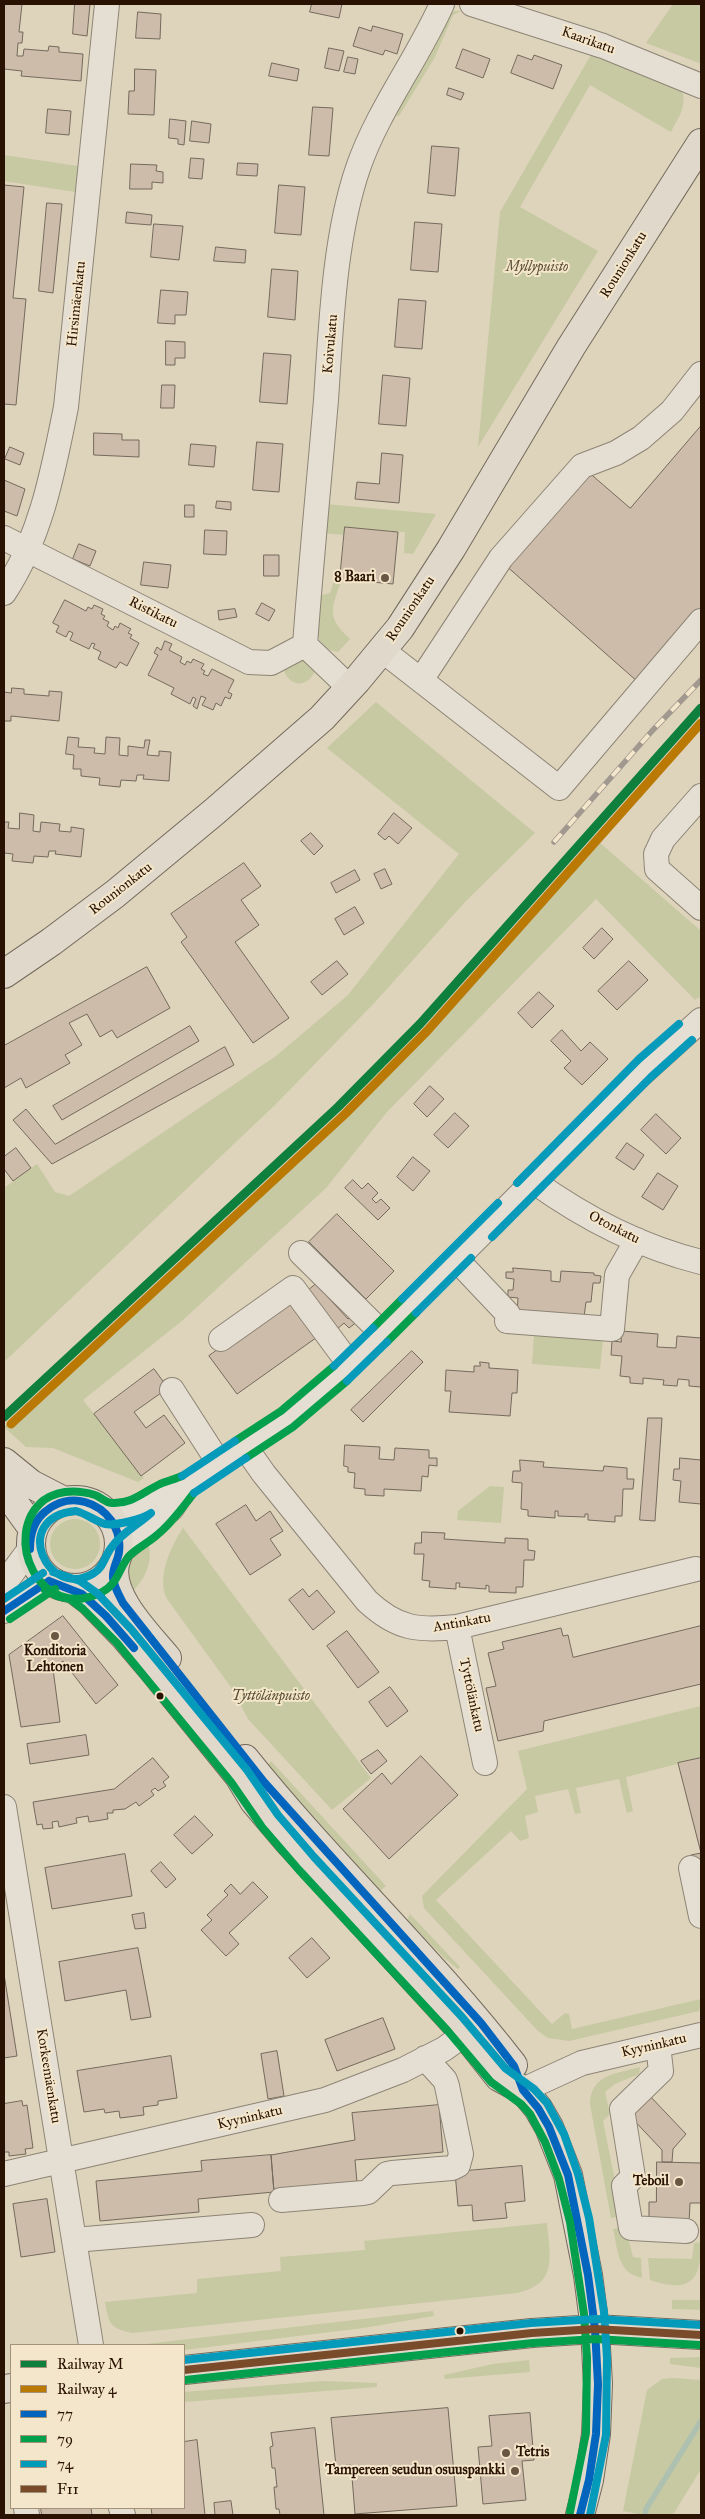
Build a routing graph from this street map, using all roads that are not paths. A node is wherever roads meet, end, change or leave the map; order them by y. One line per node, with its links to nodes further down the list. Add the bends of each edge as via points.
1 (106, 4): 8 (street, Hirsimäenkatu, via 66,407 56,460)
2 (442, 4): 11 (street, Koivukatu, via 431,30 367,144 348,204 330,339)
3 (472, 4): 4 (street, Kaarikatu, via 603,46)
4 (701, 86)
5 (701, 143): 12 (main road, Rounionkatu, via 571,347 451,549)
6 (701, 374): 13 (street, via 672,411 641,438 616,453 582,466 501,558)
7 (4, 538): 8 (street, Ristikatu)
8 (28, 551): 9 (street, Hirsimäenkatu); 11 (street, Ristikatu, via 249,662 271,663)
9 (4, 593)
10 (701, 621): 13 (street, via 559,788)
11 (305, 645): 14 (street)
12 (382, 650): 13 (street); 14 (main road, Rounionkatu)
13 (421, 680)
14 (350, 688): 17 (main road, Rounionkatu, via 322,718 161,857 52,942)
15 (701, 796): 16 (street, via 663,839 656,854 657,869)
16 (701, 908)
17 (4, 974)
18 (701, 1020): 19 (street)
19 (533, 1181): 20 (street, Otonkatu); 22 (street)
20 (637, 1240): 22 (street, via 617,1275 612,1329 507,1321 508,1314); 23 (street, Otonkatu, via 660,1251)
21 (301, 1253): 24 (street)
22 (456, 1259): 24 (street)
23 (701, 1262)
24 (382, 1333): 26 (street)
25 (222, 1339): 26 (street, via 293,1288)
26 (350, 1365): 28 (street, via 287,1419)
27 (172, 1390): 30 (street)
28 (245, 1447): 30 (street); 41 (street, Antinkatu, via 378,1612 403,1626 419,1630)
29 (4, 1462): 33 (main road, via 31,1484)
30 (219, 1463): 31 (street)
31 (186, 1485): 34 (street, via 139,1508); 36 (street, via 172,1508)
32 (4, 1489): 35 (main road)
33 (64, 1501): 34 (main road, via 88,1502); 35 (main road, via 50,1506 40,1516)
34 (108, 1514): 36 (main road, via 119,1539)
35 (31, 1539): 38 (street); 39 (main road, via 33,1561 40,1572)
36 (117, 1559): 39 (main road, via 100,1582 88,1587); 46 (main road, via 112,1574 124,1603 228,1738)
37 (696, 1569): 41 (street, Antinkatu)
38 (4, 1584)
39 (62, 1585): 40 (street); 46 (main road, via 90,1602 124,1636 287,1840)
40 (4, 1611)
41 (457, 1627): 42 (street, Tyttölänkatu)
42 (485, 1763)
43 (4, 1807): 51 (street, Korkeemäenkatu)
44 (691, 1868): 45 (street)
45 (701, 1916)
46 (473, 2029): 49 (street, Kyyninkatu); 50 (main road, via 514,2066)
47 (701, 2034): 48 (street, Kyyninkatu)
48 (658, 2045): 50 (street, Kyyninkatu, via 582,2063); 55 (street, via 661,2071 622,2108 633,2177 624,2186 632,2228)
49 (425, 2058): 51 (street, Kyyninkatu, via 378,2082 325,2100); 53 (street, via 447,2086 461,2154 458,2165 387,2174 363,2193)
50 (522, 2090): 57 (main road, via 538,2108 561,2151 588,2275)
51 (61, 2161): 52 (street, Kyyninkatu); 56 (street, Korkeemäenkatu)
52 (4, 2174)
53 (281, 2200)
54 (252, 2225): 56 (street)
55 (686, 2231)
56 (74, 2240): 59 (street, Korkeemäenkatu)
57 (595, 2329): 58 (main road); 60 (main road); 61 (main road, via 596,2434)
58 (701, 2335)
59 (91, 2344)
60 (185, 2370)
61 (580, 2515)

